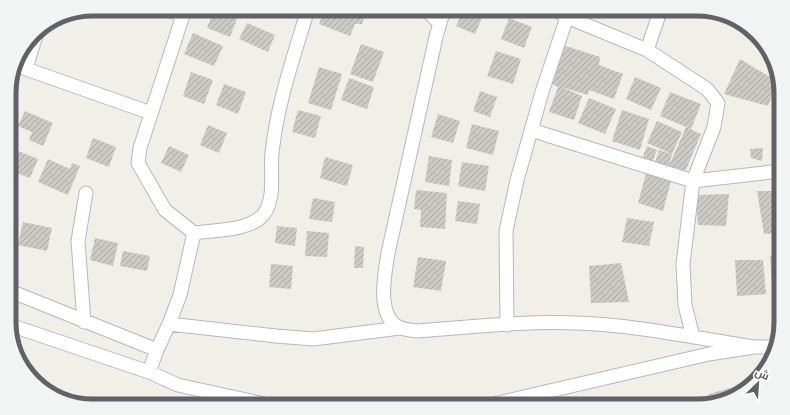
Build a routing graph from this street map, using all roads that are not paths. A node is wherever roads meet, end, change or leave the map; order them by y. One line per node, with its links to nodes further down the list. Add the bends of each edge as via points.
1 (182, 16): 10 (street)
2 (306, 16): 15 (street, via 275,130 270,197 263,215 250,225)
3 (432, 16): 7 (street)
4 (442, 16): 7 (street)
5 (659, 16): 8 (street)
6 (567, 17): 8 (street); 11 (street)
7 (440, 24): 21 (street, via 388,253 383,287 385,309 390,320)
8 (647, 50): 13 (street, via 707,89 718,103 714,127)
9 (21, 66): 10 (street)
10 (151, 113): 15 (street, via 138,163 165,210)
11 (531, 130): 13 (street); 19 (street, via 506,231)
12 (774, 172): 13 (street)
13 (693, 181): 22 (street, via 683,264 685,305)
14 (86, 193): 17 (street, via 78,241)
15 (194, 233): 18 (street, via 180,295)
16 (16, 294): 17 (street)
17 (84, 322): 25 (street)
18 (169, 324): 21 (street, via 313,339); 25 (street)
19 (507, 325): 21 (street, via 417,331); 22 (street, via 577,323)
20 (17, 328): 26 (street)
21 (400, 328)
22 (693, 337): 23 (street)
23 (754, 347): 24 (street); 28 (street, via 709,354)
24 (770, 347)
25 (157, 350): 26 (street)
26 (149, 372): 27 (street, via 178,385)
27 (241, 399)
28 (515, 399)

